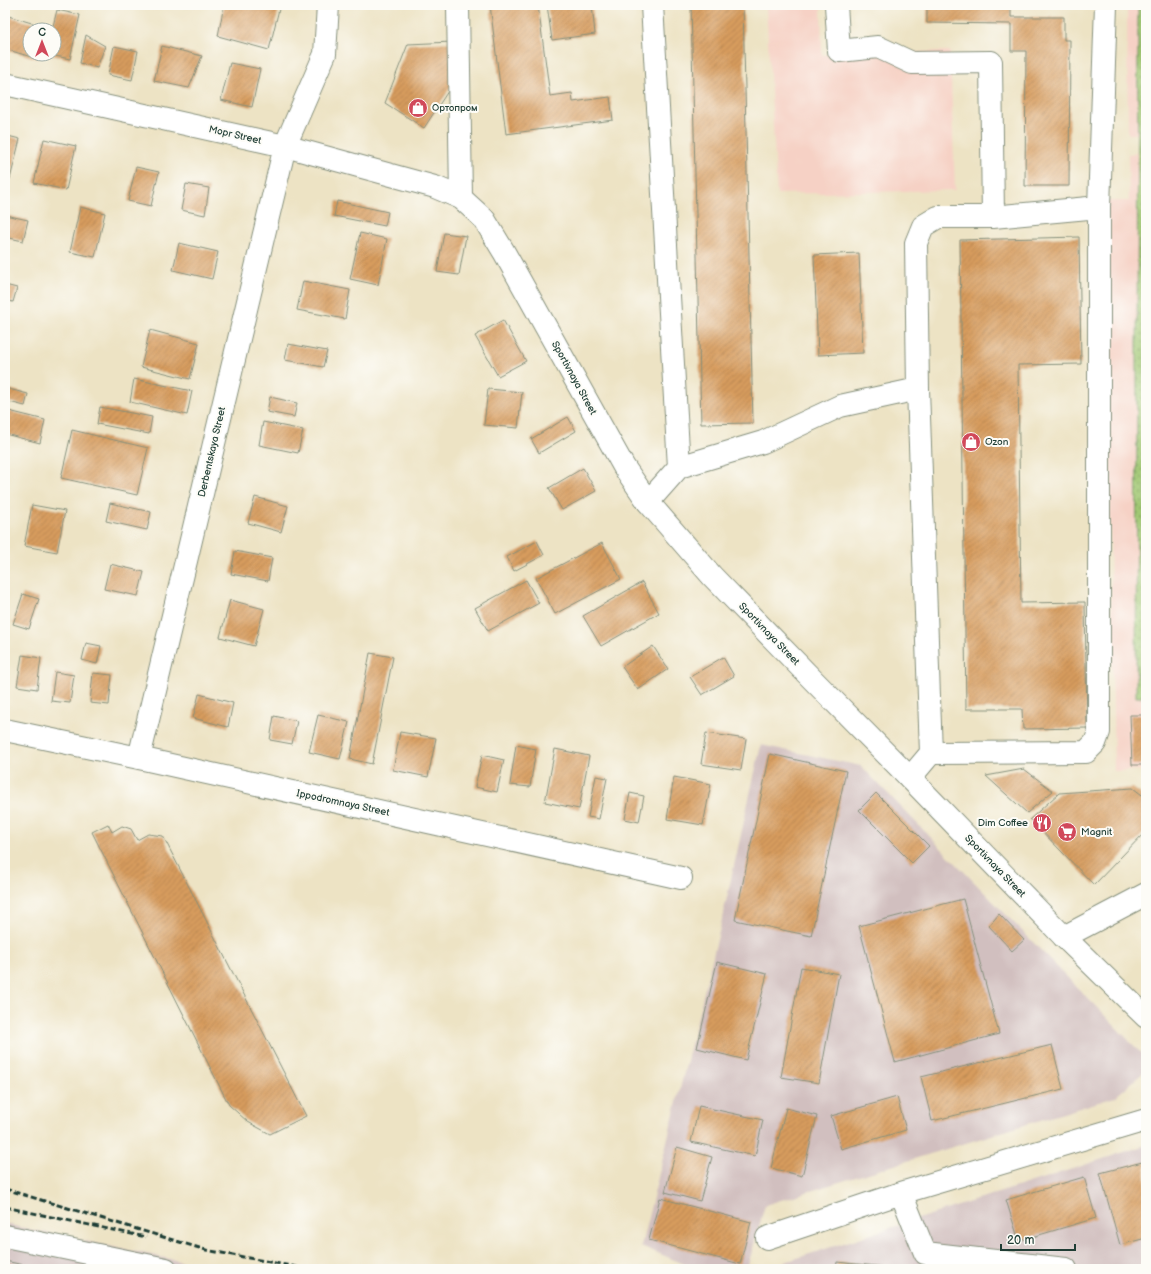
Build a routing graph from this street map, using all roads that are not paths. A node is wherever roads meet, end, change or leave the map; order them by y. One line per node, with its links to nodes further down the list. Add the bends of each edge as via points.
1 (328, 5): 7 (main road, Derbentskaya Street, via 325,54)
2 (458, 5): 8 (main road)
3 (652, 5): 12 (main road)
4 (836, 5): 10 (main road, via 839,51 878,47 912,63 991,62)
5 (1106, 5): 9 (main road)
6 (5, 84): 7 (main road, Mopr Street)
7 (285, 146): 8 (main road, Mopr Street, via 435,187); 16 (main road, Derbentskaya Street)
8 (462, 198): 13 (main road, Sportivnaya Street, via 484,220 504,252 624,467)
9 (1099, 207): 10 (main road); 15 (main road, via 1099,732 1095,743 1086,752)
10 (993, 217): 11 (main road, via 938,217 923,226 916,243)
11 (918, 389): 12 (main road, via 840,406 763,442); 15 (main road)
12 (679, 467): 13 (main road)
13 (648, 502): 17 (main road, Sportivnaya Street, via 712,576)
14 (5, 730): 16 (main road, Ippodromnaya Street)
15 (931, 753): 17 (main road)
16 (139, 758): 18 (main road, Ippodromnaya Street)
17 (910, 778): 20 (main road, Sportivnaya Street)
18 (681, 878)
19 (1146, 894): 20 (main road)
20 (1064, 937): 21 (main road, Sportivnaya Street)
21 (1146, 1017)
22 (1146, 1120): 23 (main road)
23 (902, 1194): 25 (main road); 27 (main road, via 925,1253)
24 (5, 1236): 26 (main road)
25 (767, 1238)
26 (166, 1269)
27 (1066, 1269)

